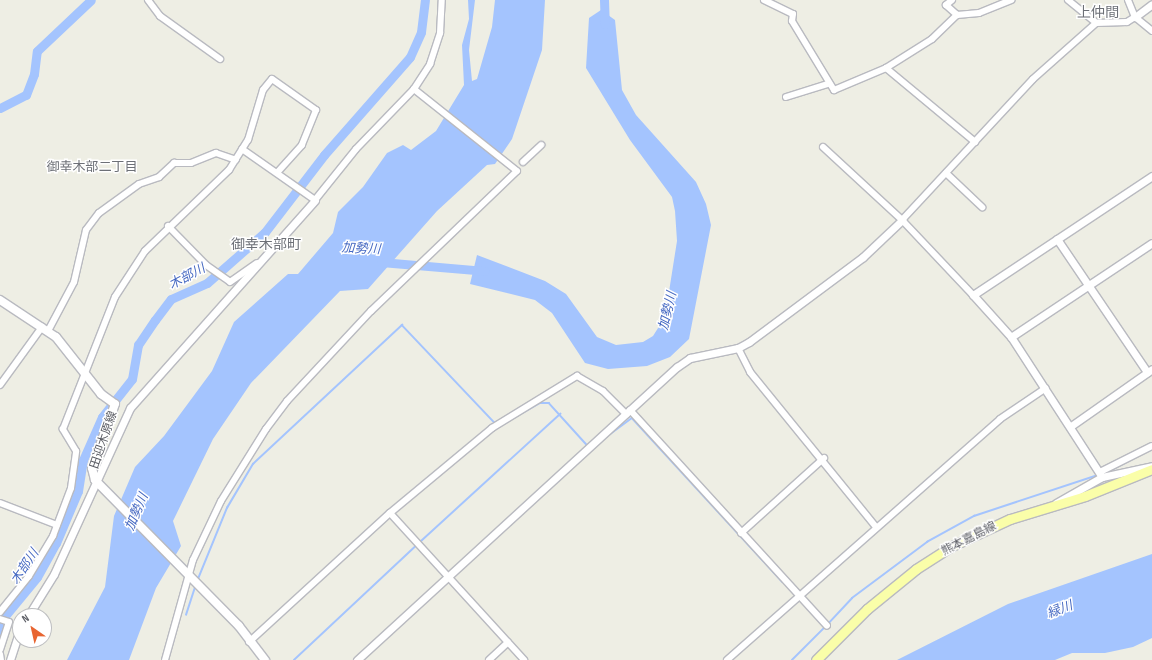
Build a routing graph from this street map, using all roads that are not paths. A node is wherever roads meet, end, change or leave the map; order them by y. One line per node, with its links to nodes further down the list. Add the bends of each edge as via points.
1 (148, 0): 13 (street, via 160,16)
2 (442, 0): 16 (street, via 440,33 434,56)
3 (764, 0): 15 (street, via 793,14 792,21)
4 (952, 0): 9 (street, via 946,5)
5 (1012, 0): 9 (street, via 979,13)
6 (1068, 0): 11 (street)
7 (1128, 0): 10 (street)
8 (1152, 4): 10 (street)
9 (957, 15): 14 (street, via 932,39)
10 (1135, 17): 11 (street, via 1127,22); 12 (street)
11 (1096, 23): 18 (street, via 1033,79)
12 (1152, 30)
13 (220, 59)
14 (886, 68): 15 (street, via 834,90); 18 (street)
15 (828, 84): 17 (street)
16 (416, 91): 27 (street, via 356,149); 57 (street, via 517,171 371,311 287,401 221,501)
17 (786, 97)
18 (975, 142): 25 (street)
19 (540, 145): 23 (street)
20 (823, 147): 29 (street)
21 (242, 149): 22 (street); 24 (street); 24 (street, via 263,90 272,79 316,110 302,145)
22 (236, 160): 30 (street, via 214,186); 37 (street, via 216,152 191,163 174,163 159,177 139,184 99,212 86,230 74,282)
23 (524, 162)
24 (278, 172): 27 (street)
25 (946, 173): 28 (street); 29 (street)
26 (1152, 176): 31 (street)
27 (315, 200): 33 (street)
28 (982, 207)
29 (902, 220): 35 (street); 39 (street, via 863,257)
30 (168, 226): 33 (street, via 209,267 230,282); 41 (street, via 145,251 115,297)
31 (1057, 239): 34 (street); 35 (street)
32 (1152, 244): 34 (street)
33 (260, 261): 50 (street, via 130,408)
34 (1089, 286): 38 (street); 40 (street)
35 (973, 295): 38 (street)
36 (0, 300): 37 (main road, 田迎木原線)
37 (45, 329): 41 (main road, 田迎木原線); 42 (street)
38 (1011, 337): 43 (street)
39 (738, 348): 44 (street, via 690,358); 47 (street, via 750,372)
40 (1150, 371): 45 (street)
41 (85, 372): 50 (main road, 田迎木原線, via 115,404 92,468); 54 (street, via 63,429 76,455 71,488)
42 (0, 386)
43 (1046, 388): 45 (street); 55 (street, via 1000,419)
44 (628, 412): 53 (street, via 604,391 577,376 492,428); 56 (street); 58 (street)
45 (1071, 426): 49 (street)
46 (1152, 446): 49 (street)
47 (821, 460): 55 (street, via 824,458); 56 (street)
48 (1152, 468): 49 (street); 52 (main road, 熊本嘉島線)
49 (1101, 474): 52 (street)
50 (95, 480): 57 (main road, 田迎木原線); 60 (street, via 54,574)
51 (0, 503): 54 (street)
52 (1049, 507): 77 (main road, 熊本嘉島線, via 970,537 916,569 867,609)
53 (390, 513): 58 (street); 64 (street)
54 (56, 525): 61 (street, via 29,576)
55 (876, 527): 59 (street)
56 (741, 533): 59 (street)
57 (189, 576): 64 (main road, 田迎木原線, via 239,626); 71 (street)
58 (448, 576): 65 (street); 73 (street)
59 (799, 594): 63 (street); 76 (street)
60 (33, 608)
61 (0, 612)
62 (0, 619): 67 (street, via 9,622)
63 (827, 626)
64 (249, 642): 72 (main road, 田迎木原線)
65 (508, 642): 74 (street); 75 (street)
66 (14, 648): 70 (street)
67 (0, 650)
68 (0, 654): 69 (street)
69 (1, 660)
70 (10, 660)
71 (165, 660)
72 (265, 660)
73 (357, 660)
74 (489, 660)
75 (524, 660)
76 (727, 660)
77 (816, 660)

